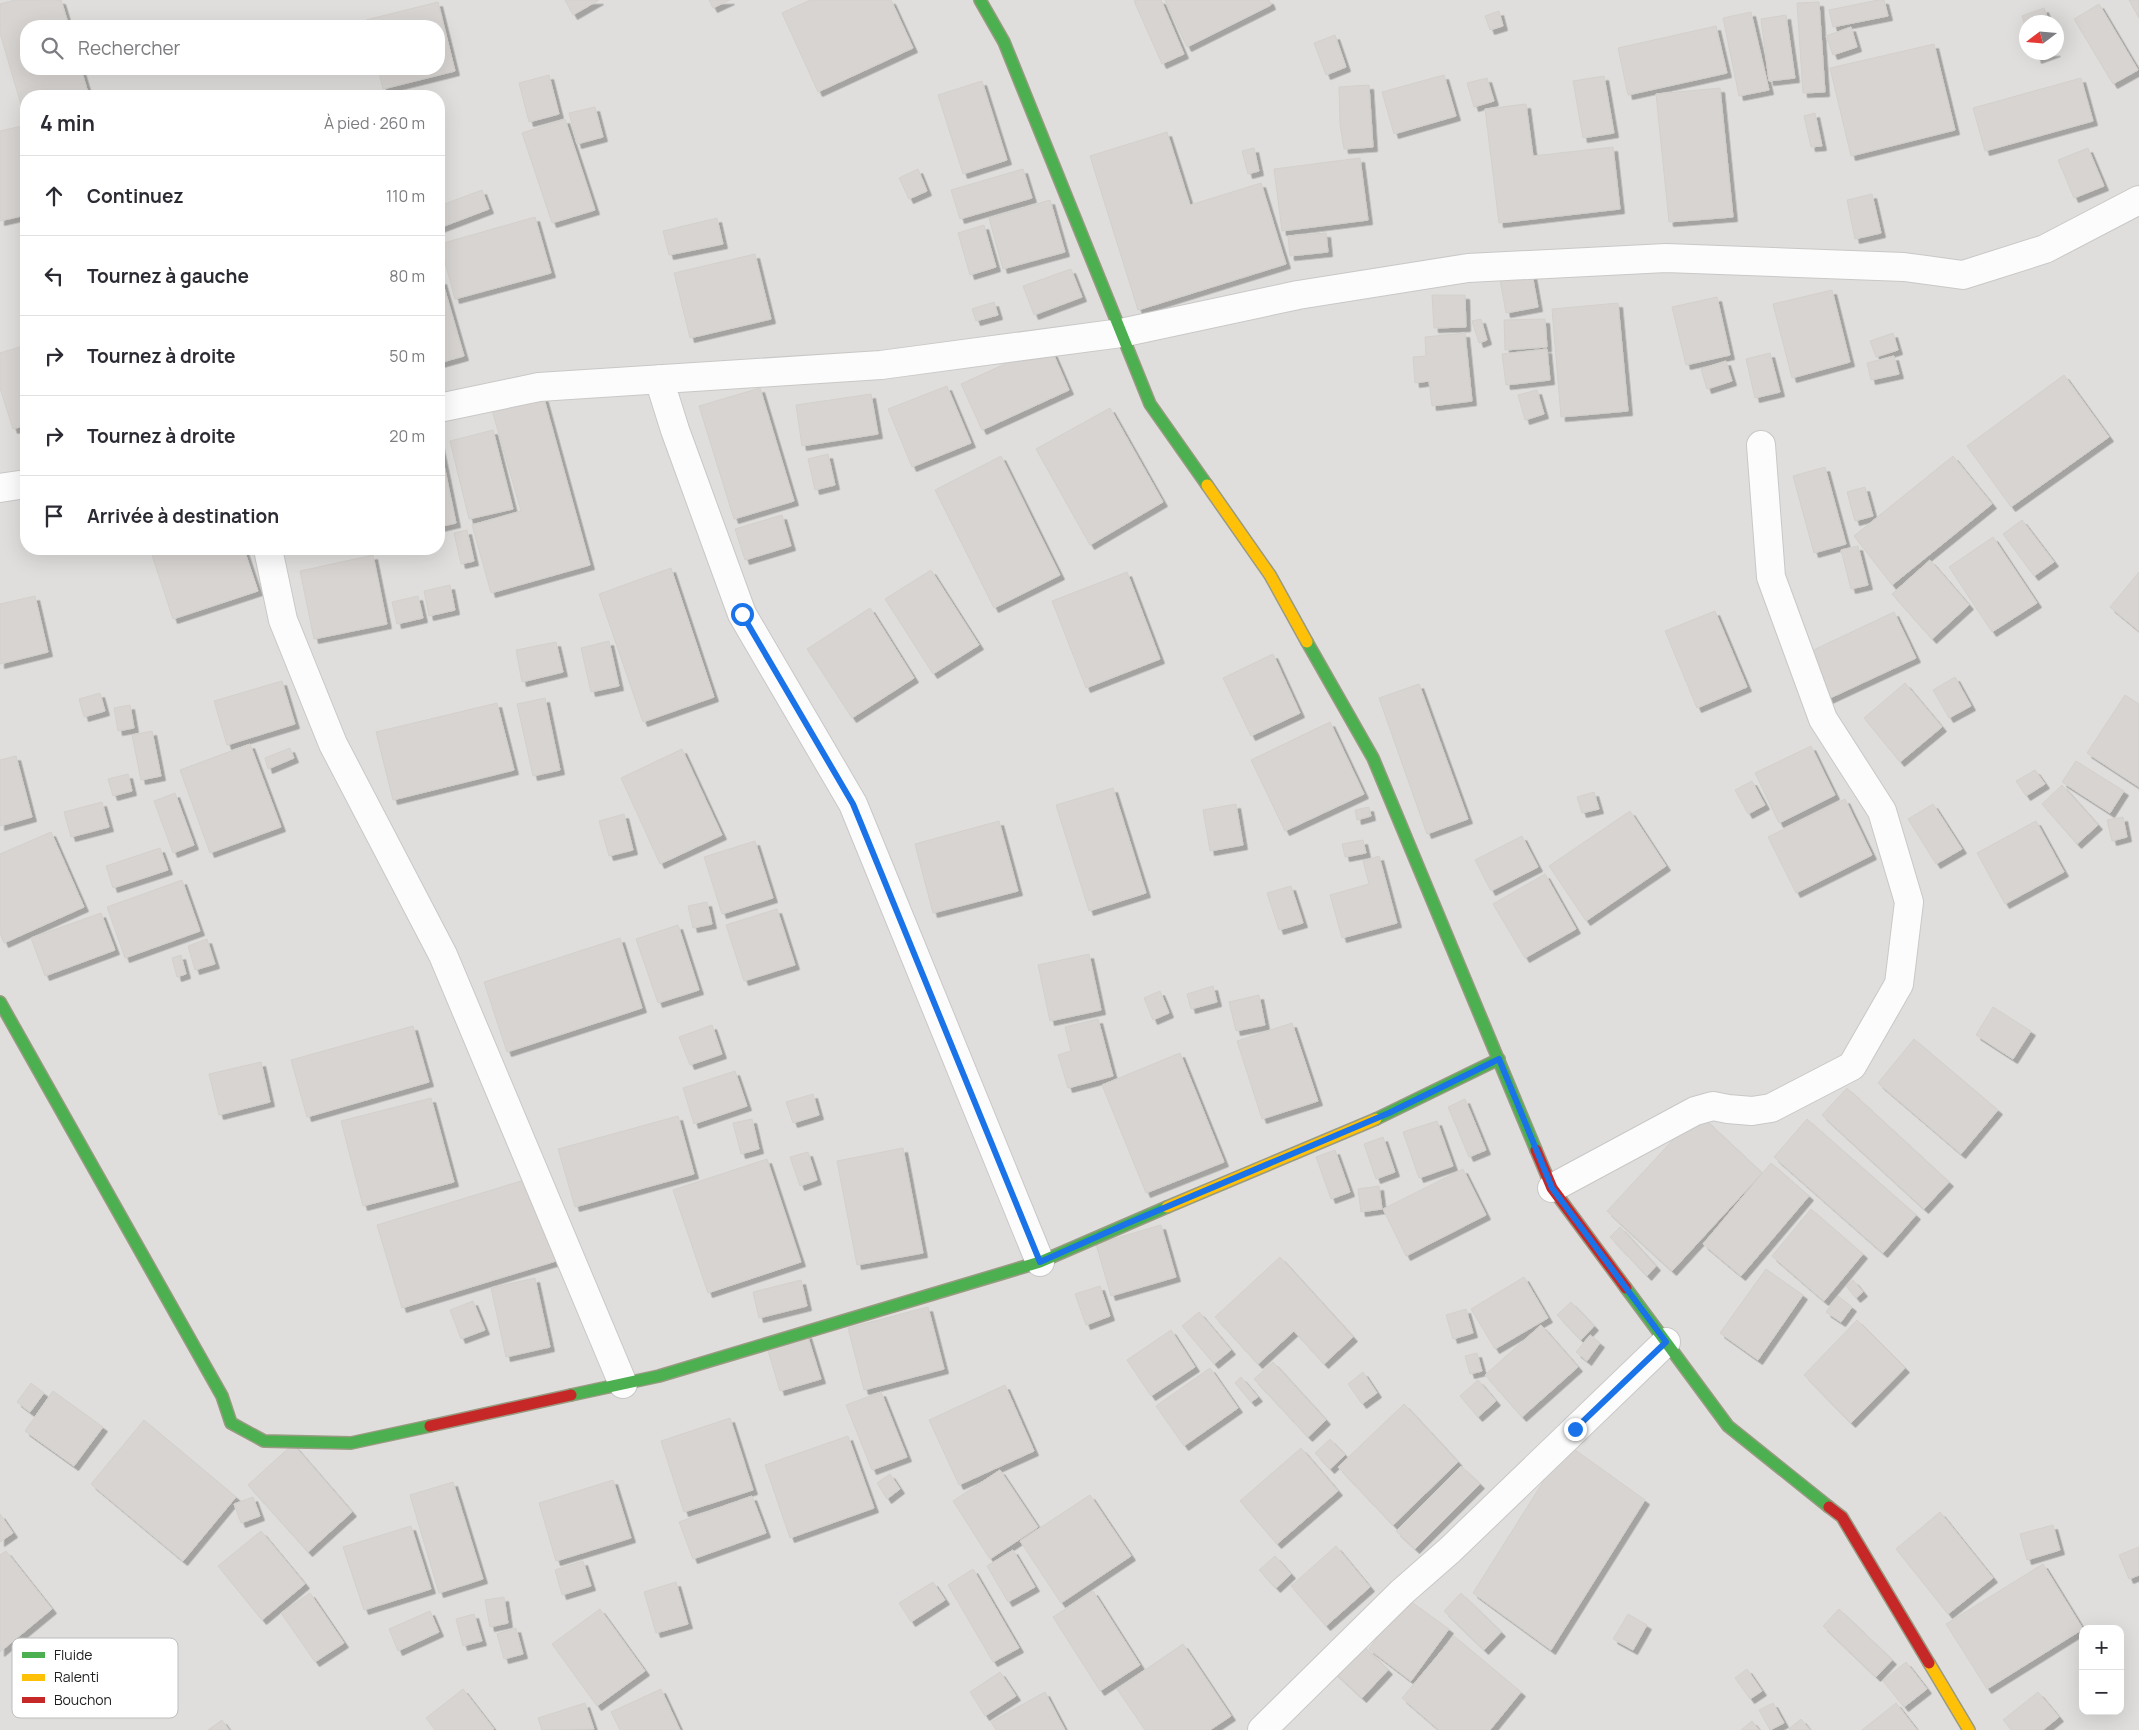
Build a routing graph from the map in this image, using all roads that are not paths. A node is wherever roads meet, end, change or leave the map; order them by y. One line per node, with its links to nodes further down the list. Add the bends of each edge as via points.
1 (980, 0): 3 (street, via 1004,42)
2 (2139, 200): 3 (street, via 2045,249 1963,274 1904,267 1666,258 1468,268 1298,295)
3 (1121, 333): 4 (street, via 881,365); 11 (street, via 1150,404 1270,575 1372,758)
4 (659, 379): 5 (street, via 539,388); 13 (street, via 742,614 853,804)
5 (445, 407)
6 (1761, 445): 12 (street, via 1771,577 1823,719 1882,810 1908,902 1899,984 1852,1066 1771,1108 1728,1110 1713,1106 1695,1111)
7 (20, 485): 8 (street)
8 (0, 488)
9 (269, 555): 15 (street, via 283,620 333,744 443,955)
10 (0, 1002): 15 (street, via 222,1396 231,1422 264,1441 351,1443)
11 (1499, 1059): 12 (street); 13 (street, via 1389,1113)
12 (1552, 1188): 14 (street)
13 (1040, 1262): 15 (street)
14 (1666, 1342): 16 (street, via 1450,1550 1402,1592); 17 (street, via 1728,1426 1842,1517)
15 (623, 1384)
16 (1262, 1730)
17 (1968, 1730)

